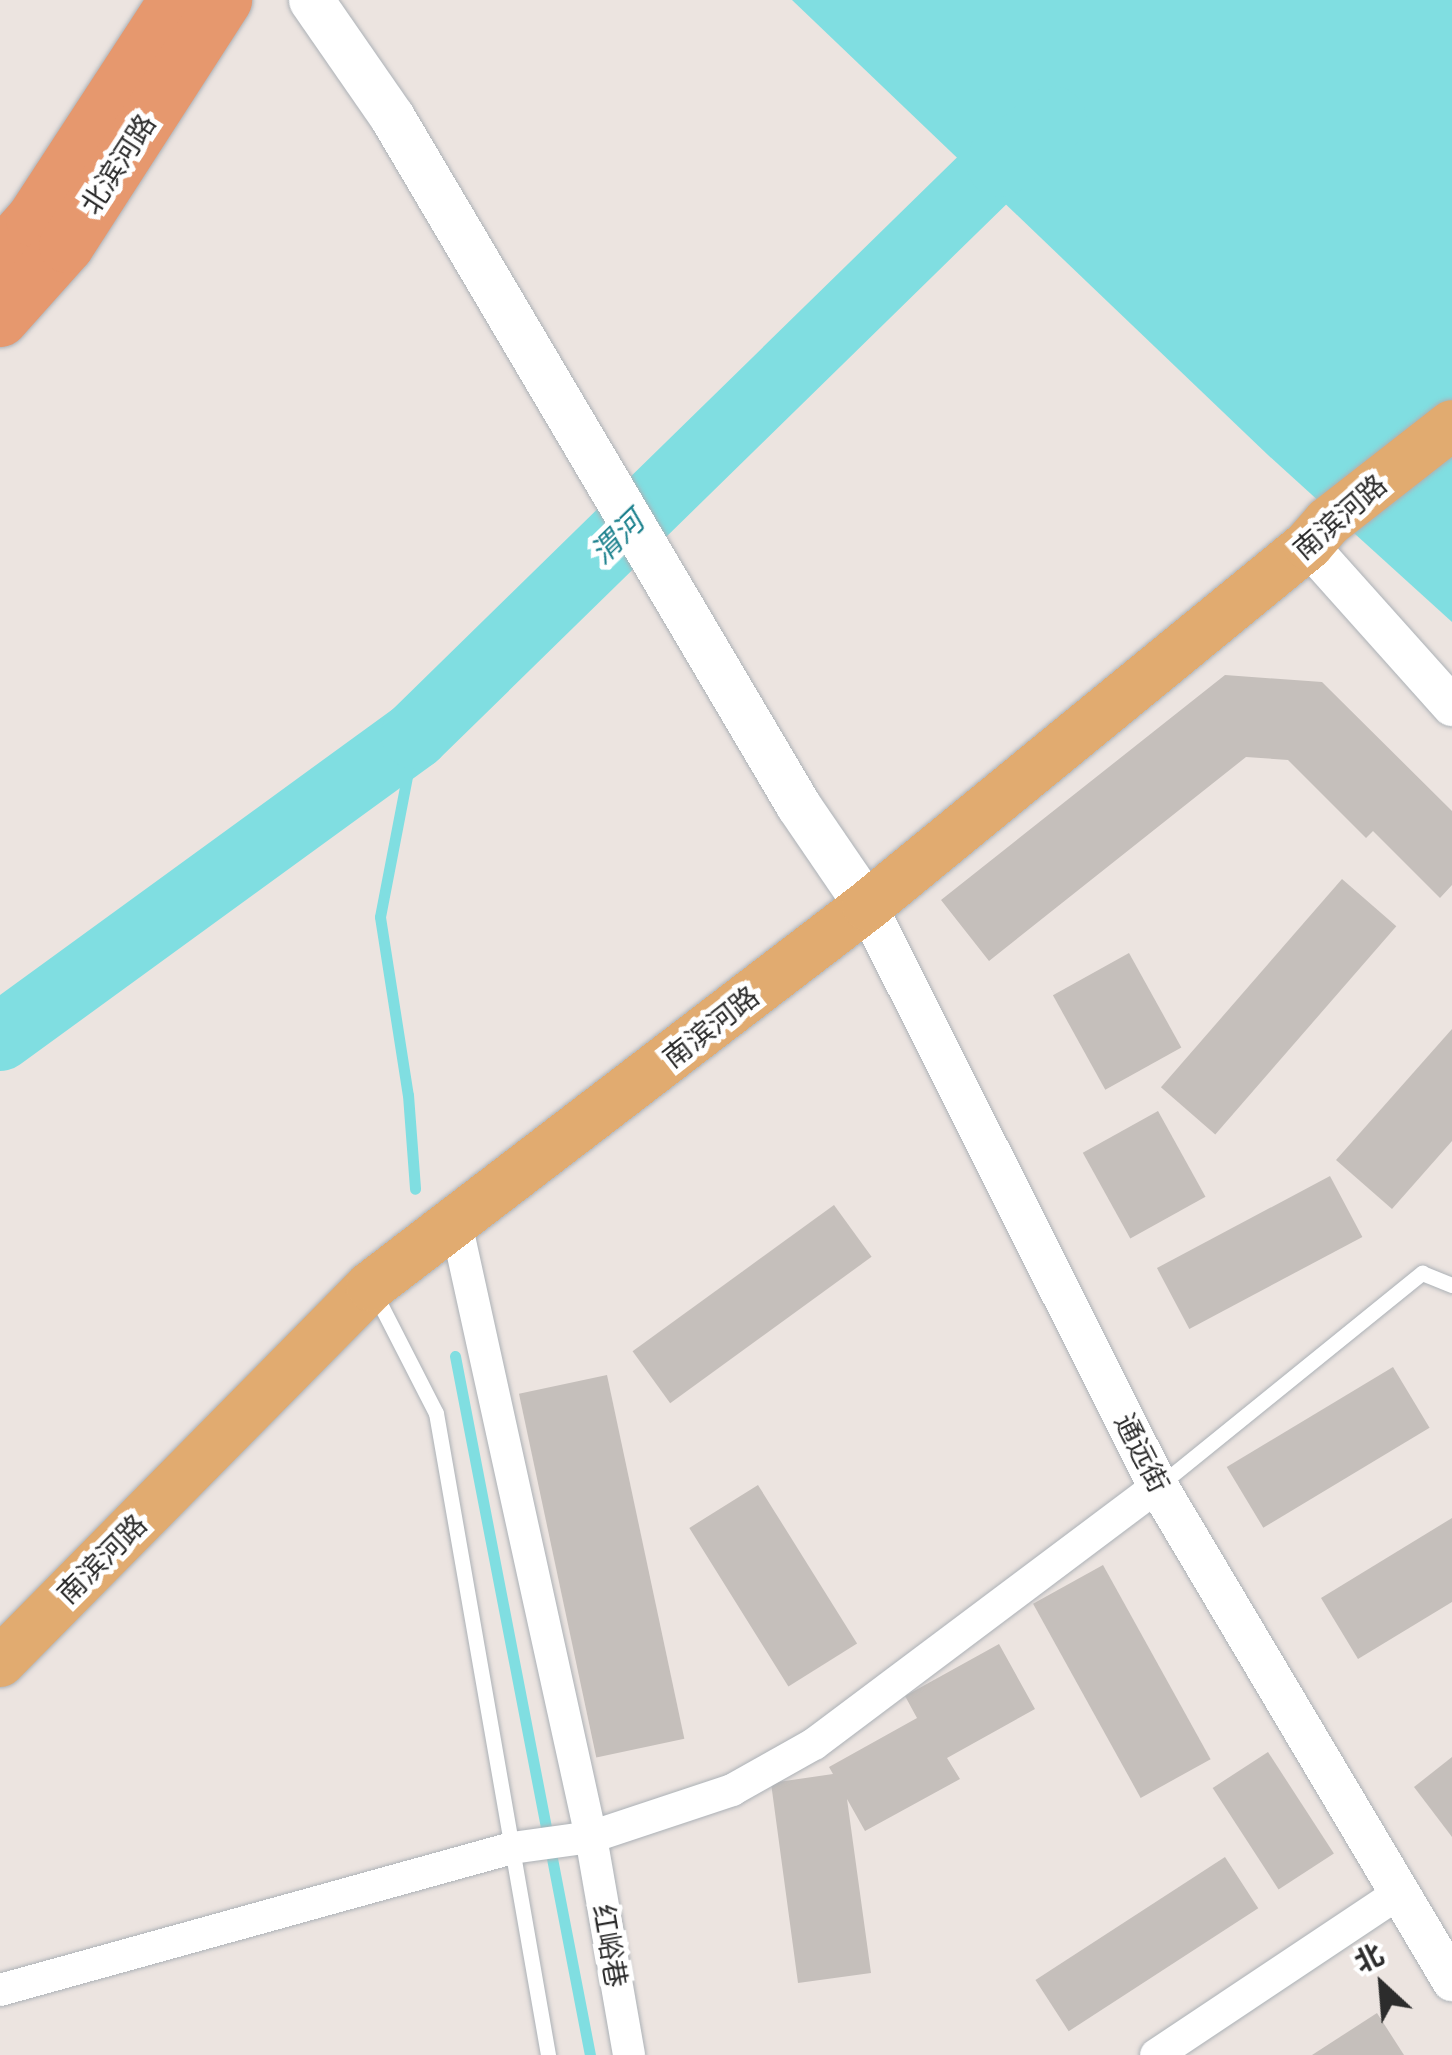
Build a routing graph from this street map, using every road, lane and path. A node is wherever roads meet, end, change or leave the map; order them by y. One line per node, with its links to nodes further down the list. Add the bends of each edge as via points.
1 (176, 0): 4 (highway, 北滨河路, via 33,219)
2 (224, 0): 5 (highway, 北滨河路, via 66,245)
3 (310, 0): 9 (main road, via 392,117 798,805)
4 (0, 256)
5 (0, 319)
6 (1452, 425): 7 (main road, 南滨河路)
7 (1318, 533): 8 (street); 9 (main road, 南滨河路)
8 (1452, 706)
9 (867, 906): 10 (main road, 南滨河路); 13 (street, 通远街)
10 (456, 1223): 12 (main road, 南滨河路); 15 (street, 红峪巷)
11 (1452, 1284): 13 (lane, via 1422,1273)
12 (371, 1286): 14 (main road, 南滨河路); 16 (lane, via 436,1413)
13 (1158, 1486): 15 (street, via 814,1744 732,1790); 17 (street, 通远街)
14 (0, 1662)
15 (583, 1838): 16 (street); 21 (street, 红峪巷)
16 (524, 1847): 19 (street); 20 (lane)
17 (1399, 1892): 18 (street, 通远街); 22 (street)
18 (1452, 1981)
19 (0, 1990)
20 (548, 2055)
21 (629, 2055)
22 (1156, 2055)

